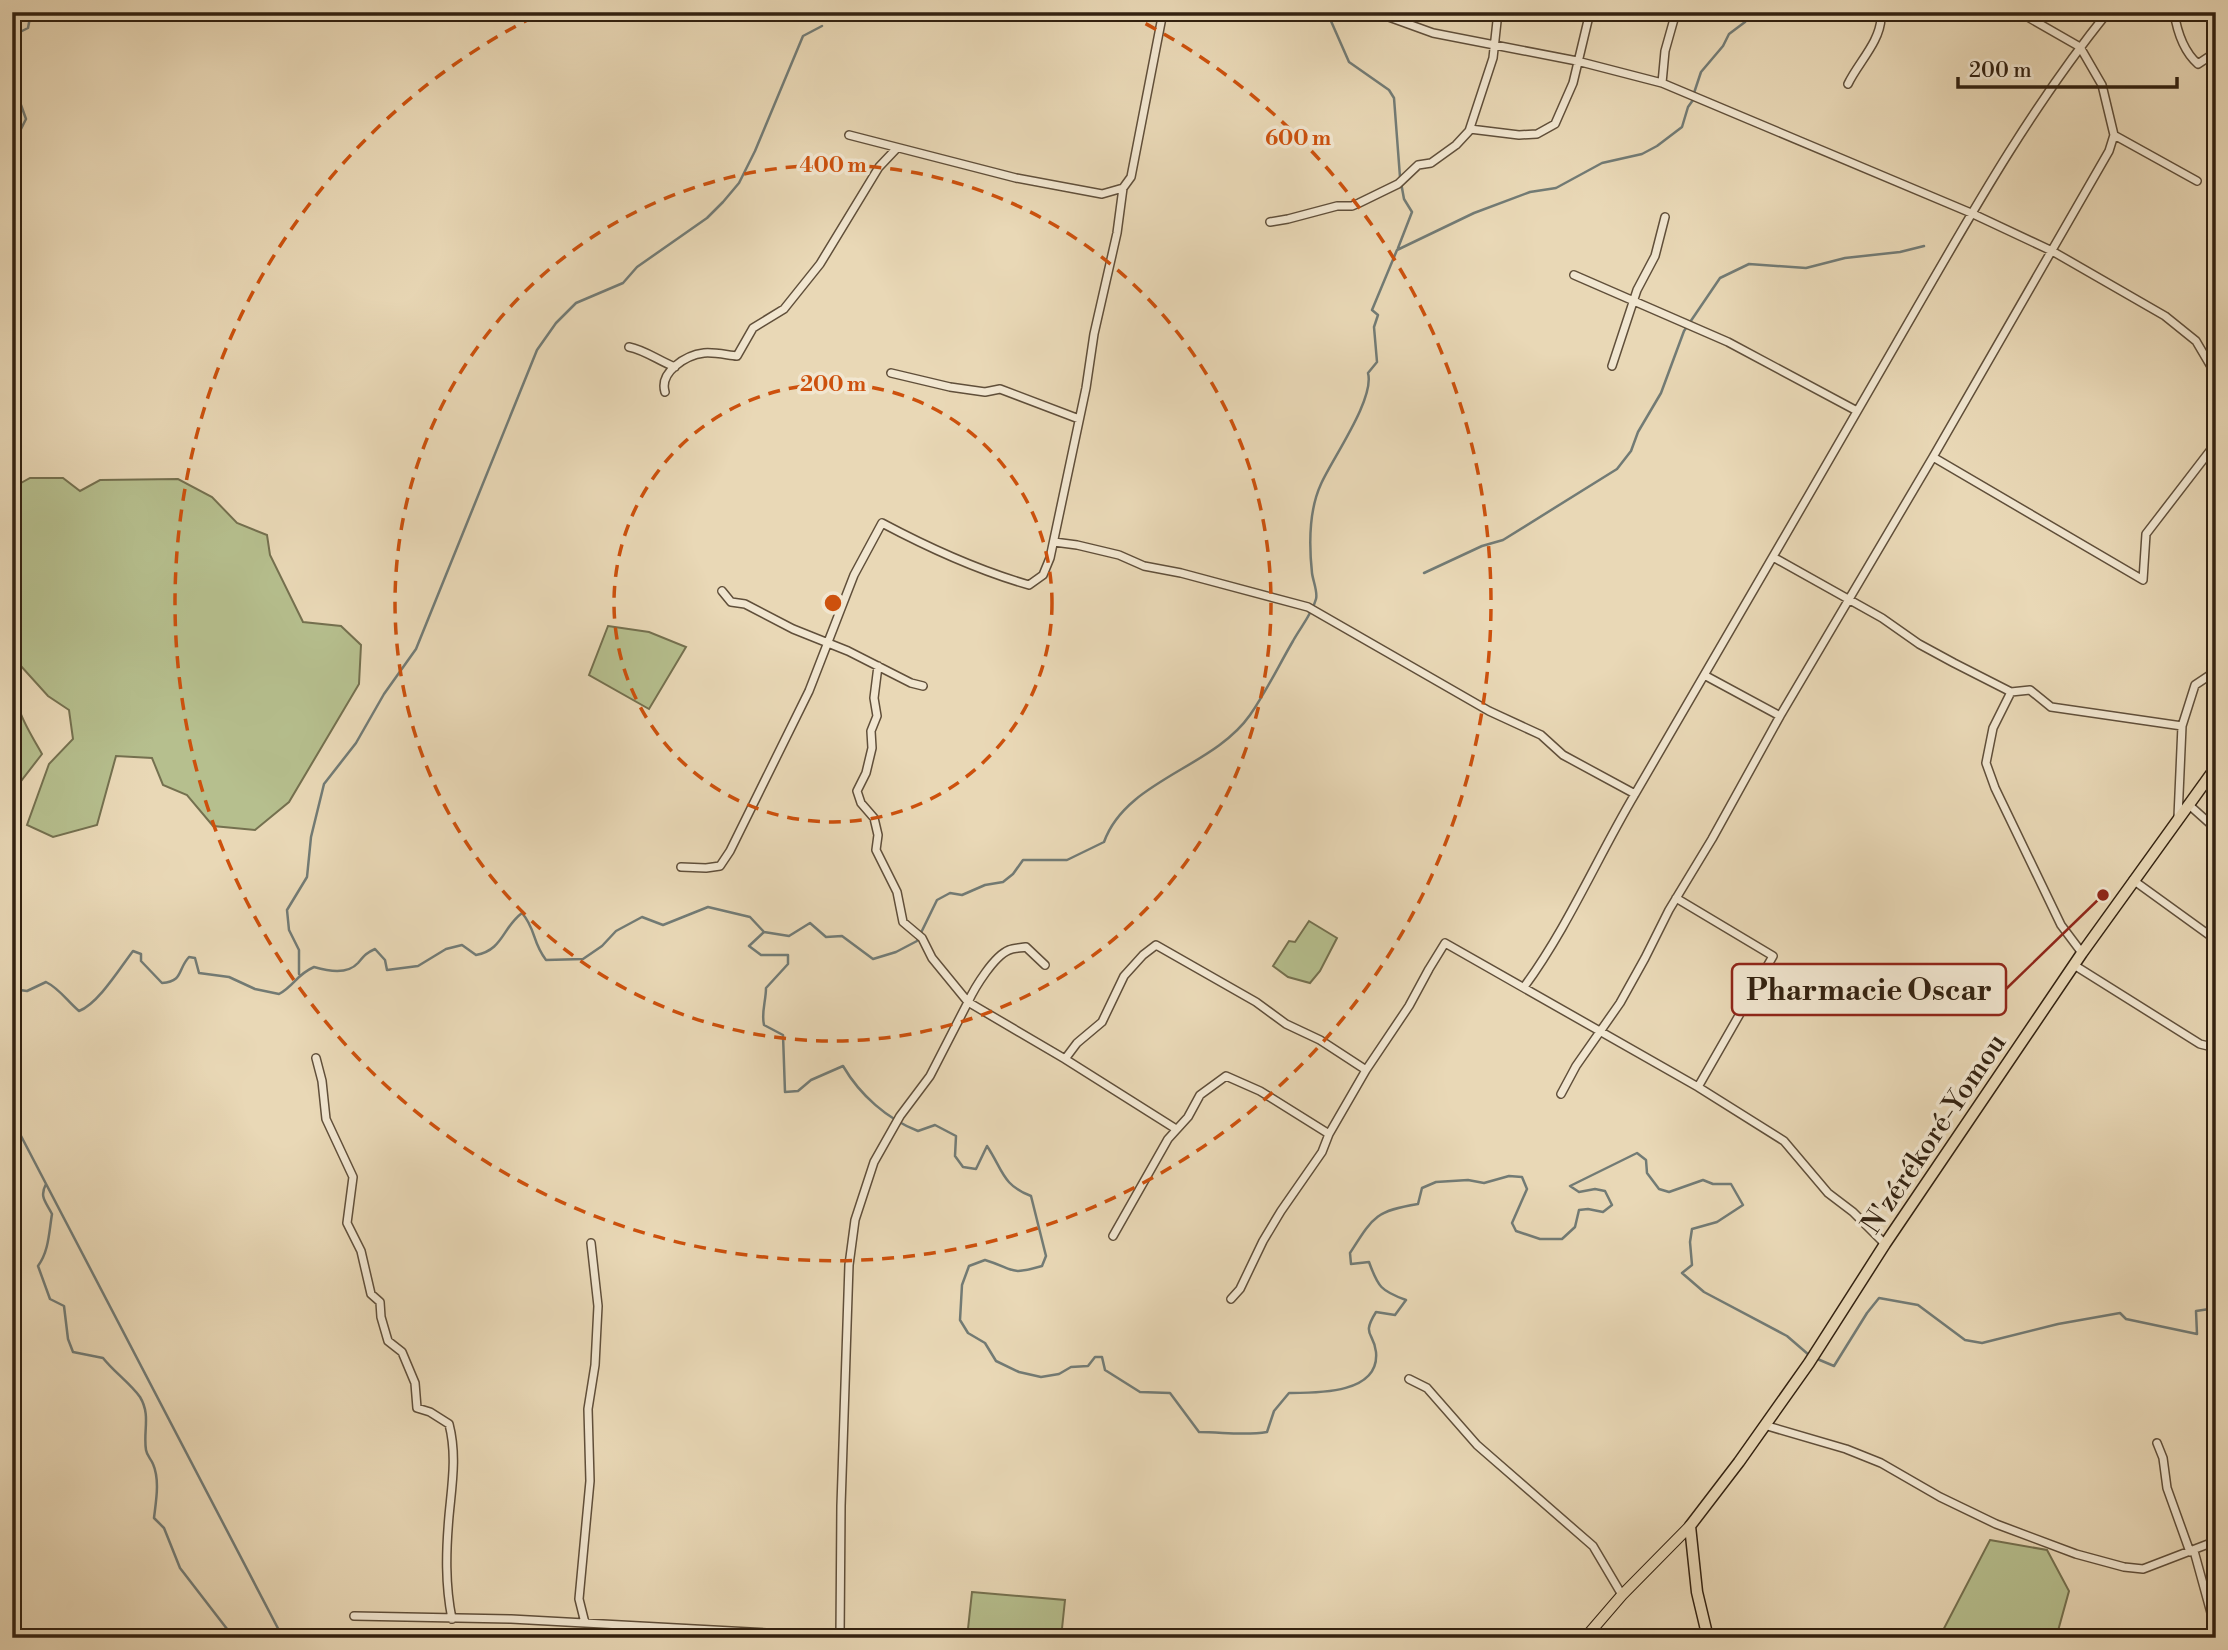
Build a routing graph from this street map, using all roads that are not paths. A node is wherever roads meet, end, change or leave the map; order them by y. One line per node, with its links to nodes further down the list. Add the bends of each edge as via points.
1 (1163, 12): 23 (street, via 1131,177)
2 (1375, 12): 11 (street)
3 (1408, 12): 11 (street)
4 (1498, 12): 12 (street)
5 (1590, 12): 15 (street)
6 (1676, 12): 16 (street)
7 (1889, 12): 17 (street, via 1881,18 1874,42)
8 (2019, 12): 13 (street)
9 (2108, 12): 13 (street)
10 (2174, 12): 14 (street, via 2178,34 2192,60 2198,64)
11 (1406, 22): 12 (street, via 1433,33)
12 (1494, 46): 15 (street); 18 (street)
13 (2080, 47): 20 (street, via 2102,85); 24 (street)
14 (2216, 52)
15 (1577, 61): 16 (street); 18 (street, via 1555,124 1537,134)
16 (1662, 83): 24 (street)
17 (1848, 84)
18 (1470, 129): 26 (street, via 1462,141 1431,163 1418,165 1398,184 1359,203)
19 (849, 135): 21 (street)
20 (2114, 135): 22 (street); 27 (street)
21 (897, 148): 23 (street, via 1102,194); 32 (street, via 879,167 808,279 784,309 753,328 737,356 703,353)
22 (2197, 181)
23 (1123, 188): 37 (street)
24 (1971, 213): 27 (street); 36 (street)
25 (1665, 217): 29 (street, via 1655,256)
26 (1270, 222)
27 (2052, 251): 34 (street, via 2165,316 2196,341); 39 (street)
28 (1574, 275): 29 (street)
29 (1633, 301): 31 (street); 36 (street, via 1728,342)
30 (629, 347): 32 (street)
31 (1612, 366)
32 (676, 367): 35 (street, via 666,377)
33 (891, 373): 37 (street, via 950,387 985,392 1000,389)
34 (2216, 375)
35 (665, 392)
36 (1857, 411): 41 (street)
37 (1079, 419): 40 (street)
38 (2216, 443): 39 (street, via 2146,534 2143,580)
39 (1933, 457): 43 (street)
40 (1054, 542): 44 (street, via 1043,575 1029,585 968,565 882,523 854,575); 53 (street, via 1119,555 1144,566 1308,607 1489,711 1541,735 1563,755)
41 (1773, 557): 43 (street); 47 (street)
42 (722, 591): 44 (street, via 732,602)
43 (1849, 600): 49 (street, via 1919,644); 50 (street)
44 (827, 643): 45 (street); 57 (street, via 730,851 720,866)
45 (878, 666): 48 (street); 65 (street, via 872,748 857,791 874,818 876,850 897,892 903,922 919,935)
46 (2216, 671): 51 (street, via 2195,685)
47 (1706, 676): 50 (street); 53 (street)
48 (923, 686)
49 (2011, 692): 51 (street, via 2031,690 2051,707); 61 (street, via 1993,728 1986,763 2061,925)
50 (1780, 716): 59 (street)
51 (2182, 726): 55 (street)
52 (2216, 768): 54 (highway, N'zérékoré-Yomou)
53 (1635, 794): 64 (street, via 1545,959)
54 (2188, 804): 55 (highway, N'zérékoré-Yomou); 56 (street)
55 (2178, 817): 58 (highway, N'zérékoré-Yomou)
56 (2216, 829)
57 (681, 867)
58 (2133, 880): 60 (street); 61 (highway, N'zérékoré-Yomou)
59 (1676, 898): 66 (street); 71 (street, via 1773,956)
60 (2216, 940)
61 (2082, 953): 63 (highway, N'zérékoré-Yomou)
62 (1045, 965): 65 (street, via 1026,947 1010,949 997,958)
63 (2074, 965): 67 (street, via 2200,1044); 77 (highway, N'zérékoré-Yomou)
64 (1524, 987): 66 (street); 70 (street, via 1445,943)
65 (968, 1002): 69 (street); 90 (street, via 930,1076 900,1116 874,1163 855,1220 849,1265)
66 (1601, 1032): 71 (street); 72 (street)
67 (2216, 1048)
68 (316, 1058): 87 (street, via 327,1119 353,1177 347,1223 361,1251 371,1294 380,1302 383,1329 388,1341 402,1352 415,1383 417,1408 449,1424 453,1440 455,1466 446,1551)
69 (1065, 1059): 70 (street, via 1102,1022 1124,976 1156,945); 73 (street)
70 (1366, 1070): 74 (street)
71 (1698, 1087): 77 (street, via 1784,1141 1828,1192)
72 (1561, 1094)
73 (1176, 1129): 74 (street, via 1200,1095 1226,1076 1260,1091); 75 (street)
74 (1329, 1135): 78 (street)
75 (1113, 1236)
76 (591, 1243): 88 (street, via 598,1306 579,1598)
77 (1885, 1244): 80 (highway, N'zérékoré-Yomou)
78 (1231, 1299)
79 (1409, 1379): 85 (street, via 1427,1388 1478,1445 1593,1546)
80 (1764, 1425): 82 (highway, N'zérékoré-Yomou); 84 (street, via 1881,1463 1996,1524 2076,1554 2143,1569)
81 (2157, 1443): 84 (street, via 2167,1489)
82 (1690, 1526): 85 (main road); 92 (highway, via 1697,1592)
83 (2216, 1541): 84 (street)
84 (2192, 1552): 89 (street)
85 (1622, 1595): 91 (main road)
86 (354, 1616): 87 (street)
87 (452, 1619): 88 (street)
88 (585, 1623): 90 (street)
89 (2216, 1631)
90 (840, 1638)
91 (1585, 1638)
92 (1708, 1638)

